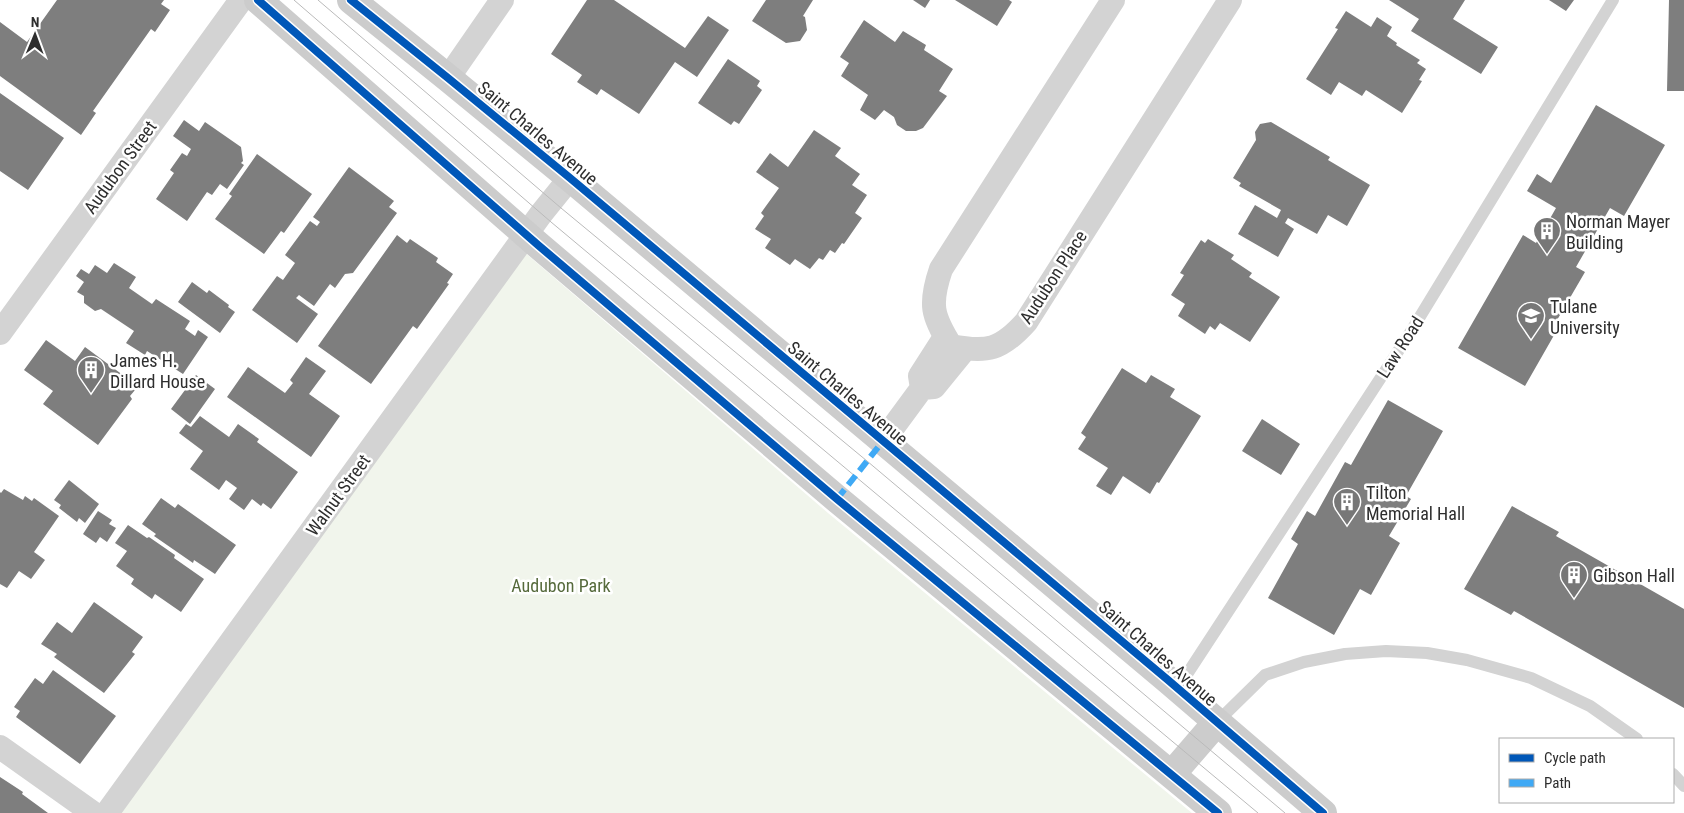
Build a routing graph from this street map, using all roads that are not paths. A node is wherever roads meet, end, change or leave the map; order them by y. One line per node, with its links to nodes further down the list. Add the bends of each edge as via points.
1 (241, 0): 11 (street, Audubon Street)
2 (258, 0): 10 (main road)
3 (351, 0): 8 (main road, Saint Charles Avenue)
4 (502, 0): 8 (street)
5 (1113, 0): 12 (street, via 941,269 933,304 939,327)
6 (1230, 0): 12 (street, Audubon Place, via 1026,322 1014,336 996,347 975,351)
7 (1613, 0): 14 (lane, Law Road, via 1410,333)
8 (448, 78): 9 (main road, Saint Charles Avenue)
9 (570, 178): 10 (street, Walnut Street); 13 (main road, Saint Charles Avenue)
10 (526, 235): 18 (main road, via 837,499); 22 (street, Walnut Street)
11 (0, 333)
12 (955, 343): 13 (street, via 920,376 922,388)
13 (883, 441): 14 (main road, Saint Charles Avenue)
14 (1178, 688): 15 (main road, Saint Charles Avenue)
15 (1216, 723): 16 (lane, via 1265,675 1312,660 1386,651 1427,653 1467,660 1531,678 1590,706); 18 (main road); 24 (main road, Saint Charles Avenue)
16 (1636, 738)
17 (0, 747): 21 (street)
18 (1172, 774): 23 (main road)
19 (1674, 775): 20 (lane)
20 (1684, 786)
21 (92, 813)
22 (107, 813)
23 (1218, 813)
24 (1323, 813)

